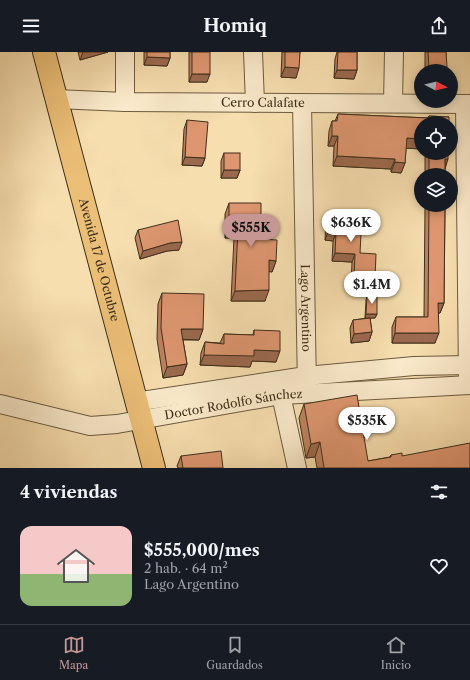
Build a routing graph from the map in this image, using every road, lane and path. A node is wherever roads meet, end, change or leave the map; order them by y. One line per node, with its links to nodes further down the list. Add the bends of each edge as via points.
1 (44, 52): 5 (main road, Avenida 17 de Octubre)
2 (125, 52): 6 (street)
3 (253, 52): 7 (street)
4 (394, 52): 9 (street)
5 (56, 99): 6 (street, Cerro Calafate); 16 (main road, Avenida 17 de Octubre)
6 (125, 102): 7 (street, Cerro Calafate)
7 (255, 103): 8 (street, Cerro Calafate)
8 (302, 103): 9 (street, Cerro Calafate); 12 (street, Lago Argentino)
9 (393, 103): 10 (street, Cerro Calafate)
10 (467, 104): 11 (street)
11 (470, 365): 12 (street, Doctor Rodolfo Sánchez, via 414,366); 13 (street)
12 (307, 384): 13 (street, Doctor Rodolfo Sánchez); 14 (street, Doctor Rodolfo Sánchez); 16 (street, Doctor Rodolfo Sánchez)
13 (469, 385)
14 (281, 395): 16 (street, Doctor Rodolfo Sánchez); 18 (street)
15 (0, 404): 16 (street, Doctor Rodolfo Sánchez, via 90,426)
16 (138, 411): 17 (main road, Avenida 17 de Octubre)
17 (154, 468)
18 (297, 468)

